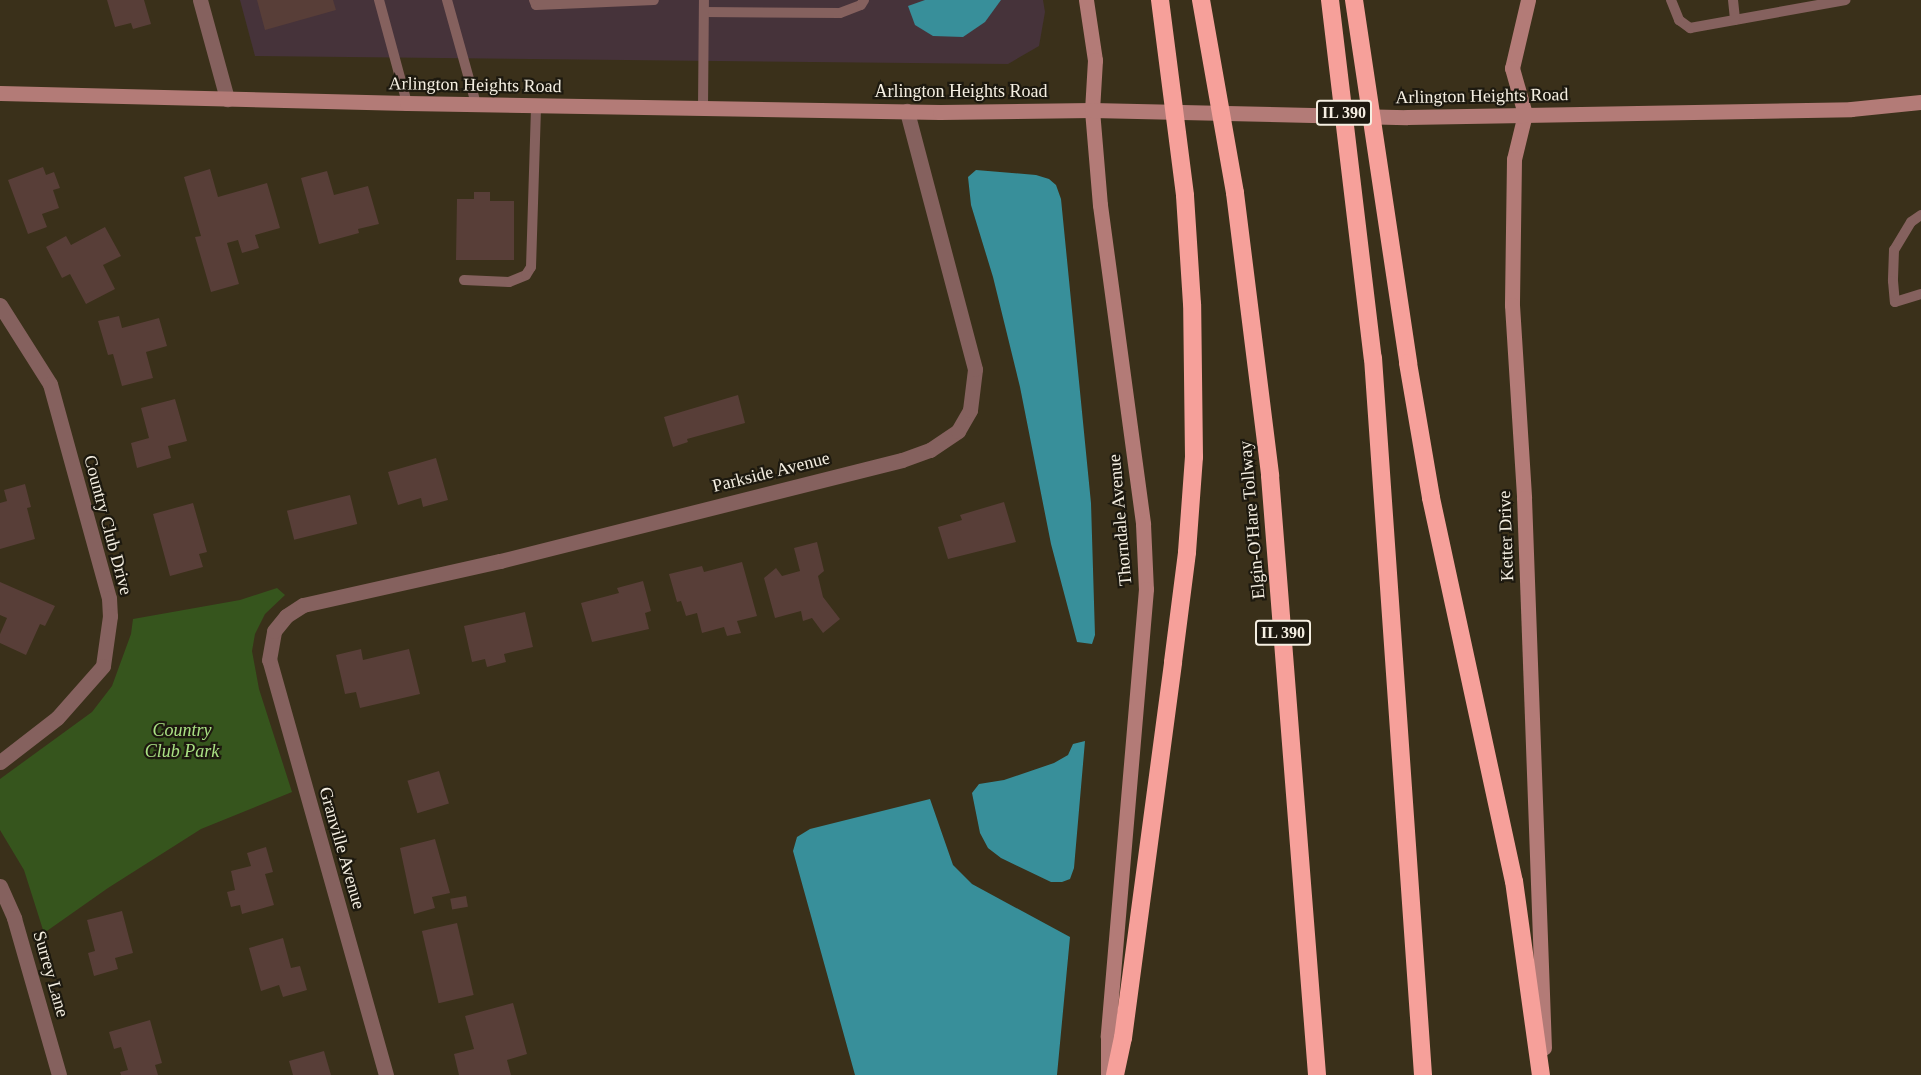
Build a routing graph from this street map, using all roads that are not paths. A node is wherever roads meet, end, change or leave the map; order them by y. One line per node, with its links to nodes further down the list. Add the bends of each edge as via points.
1 (200, 0): 19 (street)
2 (379, 0): 21 (lane)
3 (447, 0): 22 (lane)
4 (534, 0): 5 (lane, via 536,5)
5 (654, 0)
6 (864, 0): 16 (lane, via 840,13)
7 (1086, 0): 25 (street, Thorndale Avenue, via 1095,60)
8 (1160, 0): 38 (highway, via 1185,195 1195,378 1194,457 1188,552)
9 (1201, 0): 39 (highway, Elgin-O'Hare Tollway / IL 390, via 1235,193 1270,476)
10 (1330, 0): 40 (highway, IL 390, via 1373,358)
11 (1354, 0): 41 (highway, via 1431,498 1514,881)
12 (1528, 0): 27 (street, Ketter Drive, via 1512,68)
13 (1671, 0): 17 (lane, via 1679,21 1690,28)
14 (1733, 0): 17 (lane)
15 (1846, 0): 17 (lane)
16 (704, 6): 24 (lane)
17 (1735, 20)
18 (0, 93): 19 (street, Arlington Heights Road)
19 (227, 99): 21 (street, Arlington Heights Road)
20 (1921, 102): 27 (street, Arlington Heights Road, via 1851,109)
21 (407, 103): 22 (street, Arlington Heights Road)
22 (476, 104): 23 (street, Arlington Heights Road)
23 (536, 105): 24 (street, Arlington Heights Road); 29 (lane, via 531,267 526,275 509,282)
24 (703, 108): 26 (street, Arlington Heights Road)
25 (1092, 110): 26 (street, Arlington Heights Road); 27 (street, Arlington Heights Road, via 1407,117); 37 (street, Thorndale Avenue, via 1100,205 1143,524 1146,589 1108,1036)
26 (907, 111): 32 (street, Parkside Avenue, via 975,369 970,410 958,431 930,450 902,460 500,561 303,605 286,616)
27 (1525, 114): 41 (street, Ketter Drive, via 1514,159 1512,305 1524,498)
28 (1921, 215): 30 (lane, via 1911,222 1894,250 1893,282 1895,302)
29 (464, 280)
30 (1921, 294)
31 (0, 305): 33 (street, Country Club Drive, via 50,384 109,598 110,616 104,666 57,718)
32 (274, 631): 36 (street, Granville Avenue, via 269,660)
33 (0, 762)
34 (0, 886): 35 (street, Surrey Lane, via 14,918)
35 (59, 1075)
36 (386, 1075)
37 (1108, 1075)
38 (1115, 1075)
39 (1317, 1075)
40 (1423, 1075)
41 (1543, 1075)

